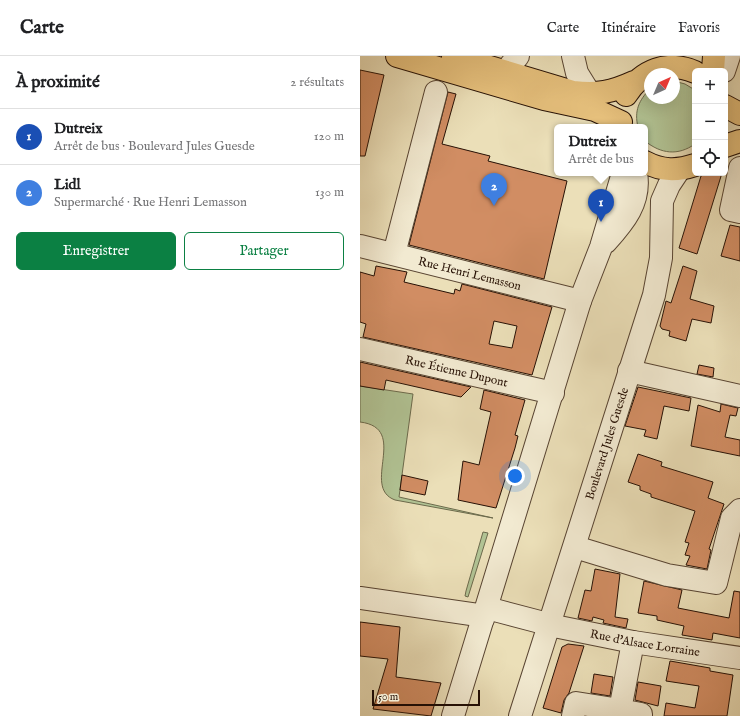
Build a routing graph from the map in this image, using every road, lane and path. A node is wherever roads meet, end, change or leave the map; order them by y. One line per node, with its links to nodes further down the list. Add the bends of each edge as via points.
1 (397, 56): 16 (main road, via 536,97 595,110)
2 (453, 56): 7 (main road)
3 (573, 56): 13 (street, via 577,73)
4 (714, 56): 8 (main road)
5 (729, 56): 9 (street)
6 (673, 61): 10 (main road); 11 (main road, via 644,74)
7 (503, 63): 13 (main road, via 573,92)
8 (713, 68)
9 (725, 68)
10 (692, 71)
11 (634, 82): 13 (main road, via 608,92); 16 (main road, via 626,94)
12 (436, 92): 27 (street)
13 (590, 94)
14 (728, 108): 15 (main road)
15 (740, 114)
16 (621, 124)
17 (740, 141): 18 (main road)
18 (728, 145)
19 (648, 163): 20 (main road, via 666,170)
20 (687, 167): 30 (street, Boulevard Jules Guesde, via 669,185 662,201 661,258 654,295)
21 (740, 168): 24 (street, via 731,210)
22 (622, 176): 26 (street)
23 (636, 176): 26 (street, via 634,203 618,229)
24 (740, 212)
25 (360, 246): 27 (street, Rue Henri Lemasson)
26 (601, 247): 28 (street)
27 (394, 254): 28 (street, Rue Henri Lemasson)
28 (580, 301): 31 (street)
29 (360, 349): 31 (street, Rue Étienne Dupont)
30 (629, 371): 32 (street); 34 (street, Boulevard Jules Guesde)
31 (553, 393): 36 (street)
32 (740, 396)
33 (740, 510): 34 (street, via 732,518 716,583 667,575)
34 (575, 547): 37 (street, Boulevard Jules Guesde)
35 (360, 598): 36 (street, Rue d'Alsace Lorraine)
36 (485, 614): 37 (street, Rue d'Alsace Lorraine); 41 (street)
37 (550, 625): 38 (street, Rue d'Alsace Lorraine); 42 (street, Boulevard Jules Guesde)
38 (633, 642): 39 (street, Rue d'Alsace Lorraine); 40 (street)
39 (740, 658)
40 (620, 710): 43 (street, via 576,703); 44 (street)
41 (453, 716)
42 (521, 716)
43 (573, 716)
44 (641, 716)

